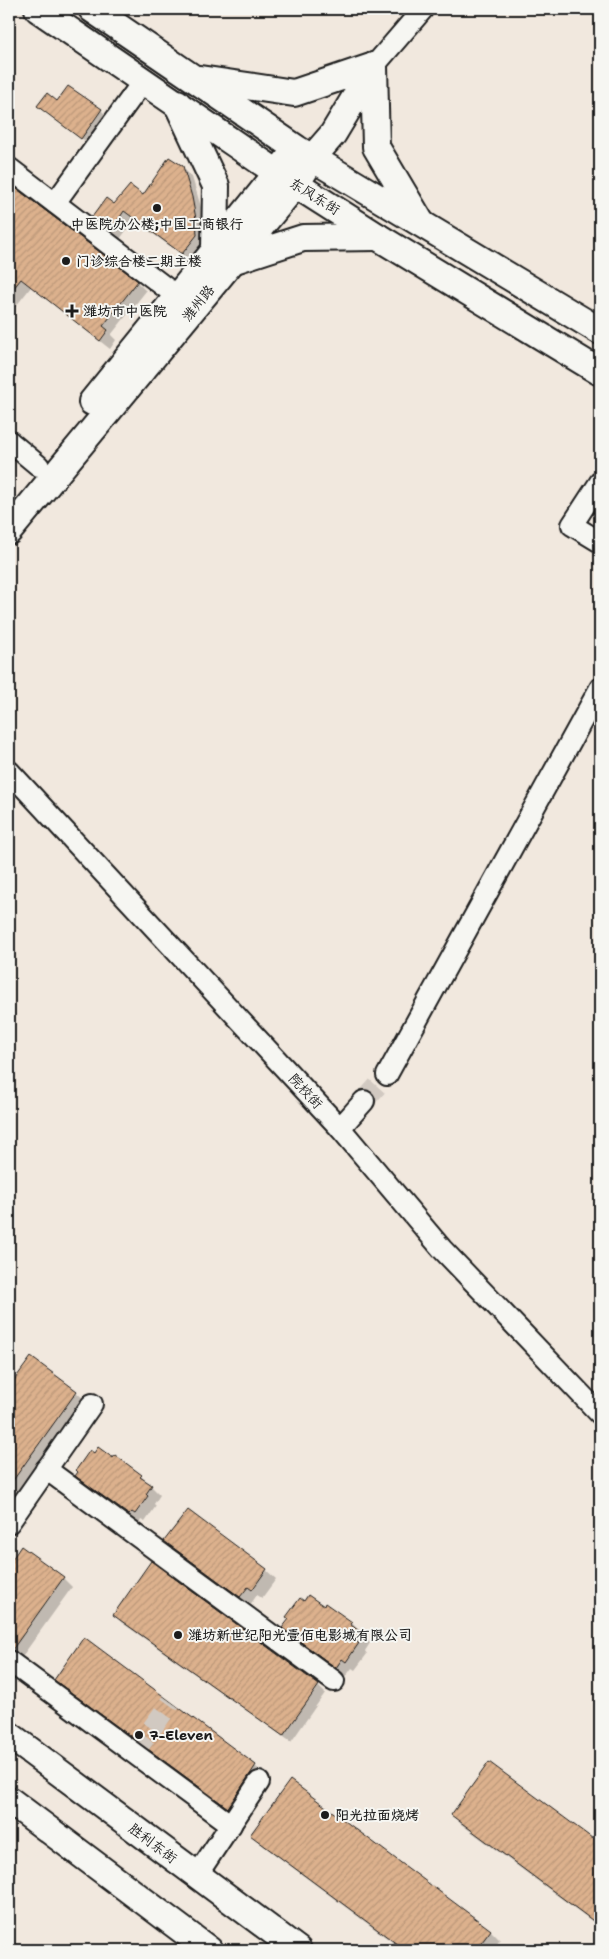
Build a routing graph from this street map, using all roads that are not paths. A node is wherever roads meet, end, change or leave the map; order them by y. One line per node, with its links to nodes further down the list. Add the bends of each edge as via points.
1 (38, 9): 6 (main road, 东风东街)
2 (92, 9): 5 (main road)
3 (423, 9): 4 (street, 潍州路)
4 (374, 66): 5 (main road, via 294,93); 8 (main road, 潍州路, via 333,134); 12 (main road, via 376,147)
5 (193, 78): 8 (main road)
6 (144, 80): 7 (main road, 东风东街); 11 (street)
7 (176, 103): 10 (main road, 东风东街); 14 (main road, via 216,186)
8 (305, 153): 10 (main road, 潍州路); 12 (main road)
9 (9, 168): 11 (street)
10 (286, 178): 13 (main road, 东风东街); 14 (main road, 潍州路)
11 (55, 203): 15 (street)
12 (422, 224): 16 (main road)
13 (378, 236): 14 (main road, via 303,238); 17 (main road, 东风东街)
14 (224, 256): 15 (main road, 潍州路); 22 (main road, 潍州路)
15 (178, 297): 19 (main road, 潍州路)
16 (600, 331)
17 (600, 372)
18 (9, 441): 19 (street)
19 (39, 466): 21 (main road, 潍州路)
20 (600, 482): 23 (street, via 572,525)
21 (9, 503)
22 (9, 531)
23 (600, 542)
24 (600, 688): 26 (street)
25 (9, 771): 28 (street, 院校街)
26 (387, 1075)
27 (364, 1101): 28 (street)
28 (340, 1128): 30 (street, 院校街, via 442,1249)
29 (92, 1404): 31 (street)
30 (600, 1414)
31 (46, 1469): 32 (street); 35 (street)
32 (9, 1523): 33 (street, via 16,1529)
33 (9, 1540)
34 (9, 1661): 39 (street)
35 (334, 1681)
36 (9, 1735): 40 (main road, 胜利东街)
37 (259, 1782): 39 (street)
38 (9, 1800): 41 (main road)
39 (230, 1825): 40 (street)
40 (197, 1875): 42 (main road, 胜利东街)
41 (210, 1950)
42 (298, 1950)

